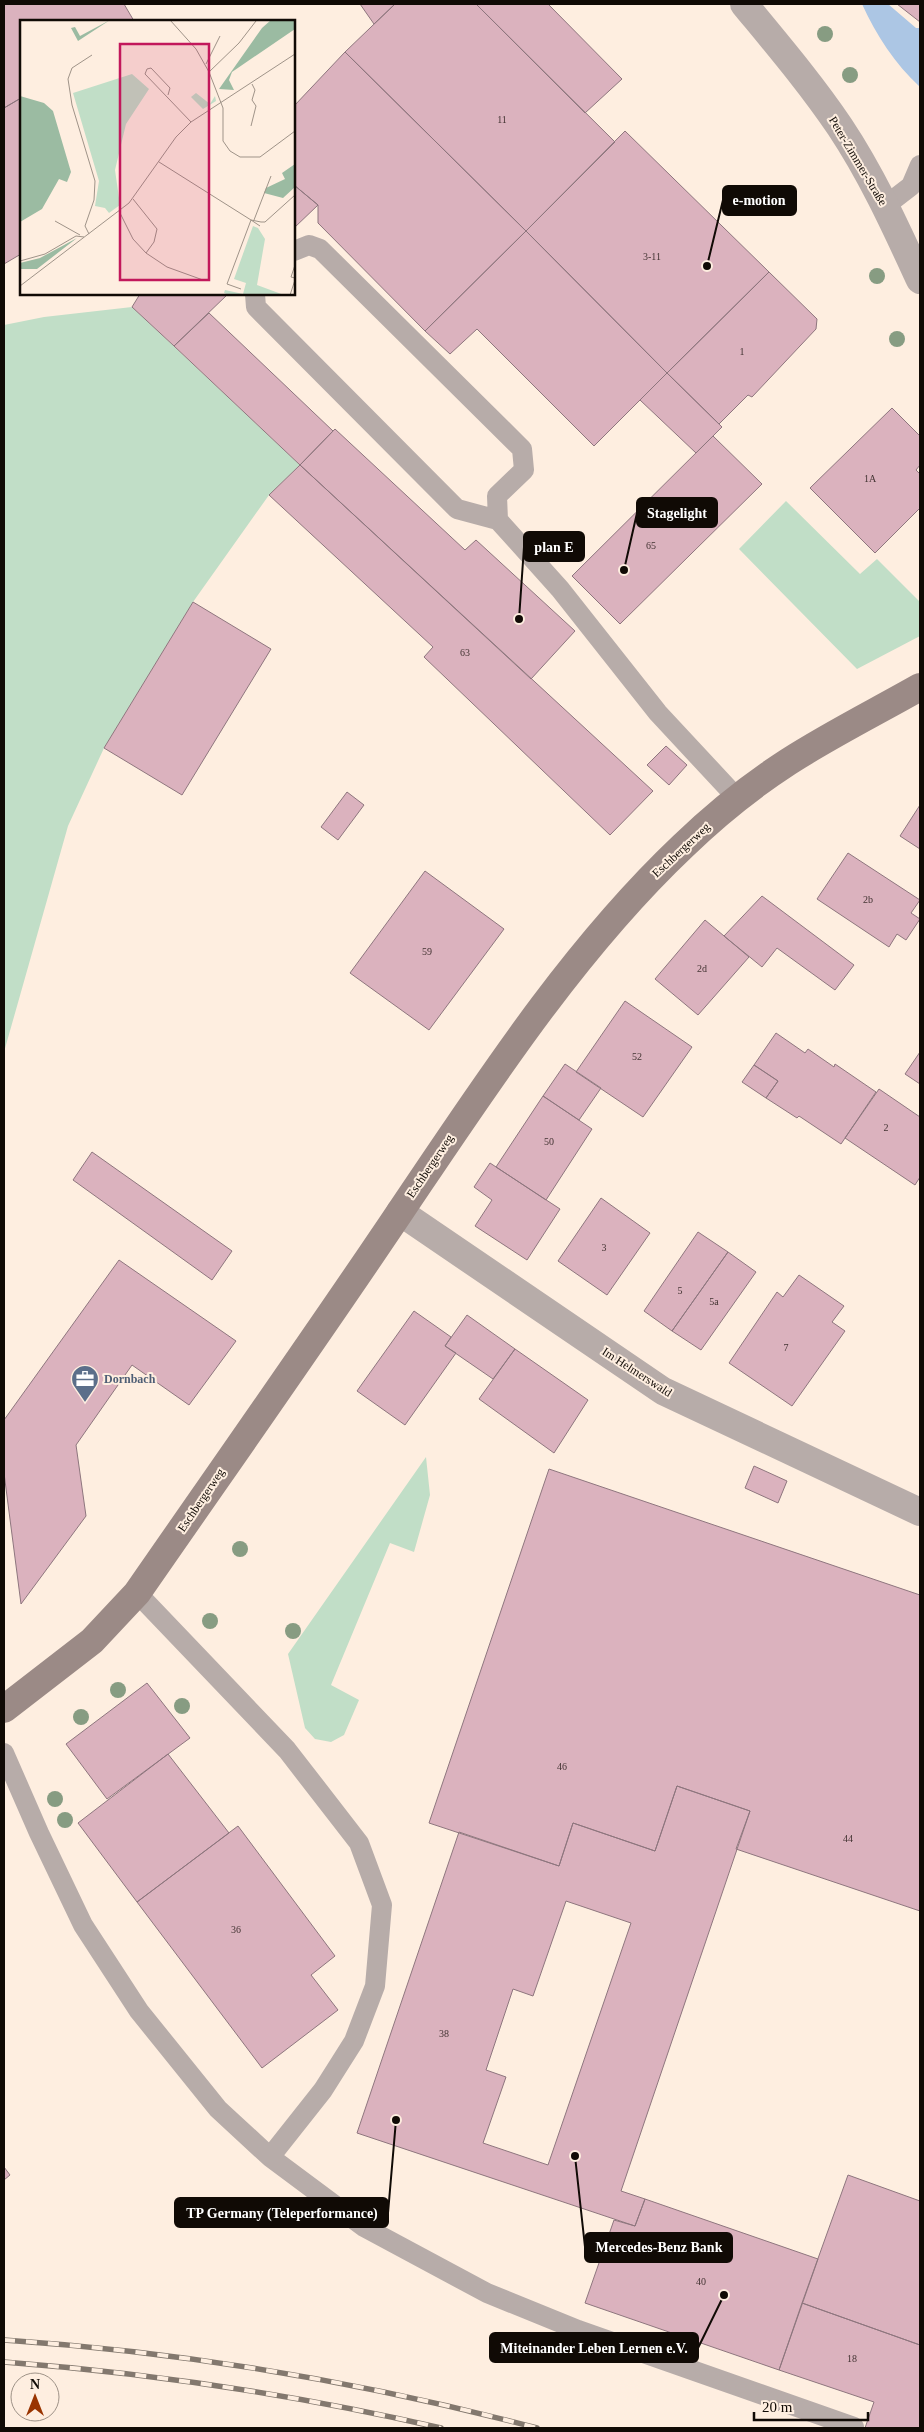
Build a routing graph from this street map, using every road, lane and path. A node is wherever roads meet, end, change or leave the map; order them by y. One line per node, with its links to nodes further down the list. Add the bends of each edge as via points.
1 (744, 4): 3 (street, Peter-Zimmer-Straße, via 841,128)
2 (920, 165): 3 (lane, via 911,186)
3 (885, 206): 5 (street, Peter-Zimmer-Straße)
4 (295, 251): 7 (lane, via 309,246 320,249 522,449 524,470 497,496)
5 (920, 280)
6 (255, 295): 7 (lane, via 256,307 457,509)
7 (498, 520): 9 (lane, via 560,589 658,714)
8 (920, 687): 9 (street, Eschbergerweg, via 787,763)
9 (738, 799): 10 (street, Eschbergerweg, via 684,844 582,955 444,1144)
10 (400, 1212): 11 (street, Im Helmerswald, via 663,1391); 12 (street, Eschbergerweg)
11 (920, 1512)
12 (137, 1593): 13 (street, Eschbergerweg, via 92,1641); 15 (lane, via 287,1750 358,1843 382,1905 375,1986 354,2041 323,2090)
13 (4, 1709)
14 (4, 1753): 15 (lane, via 83,1925 139,2011 218,2109)
15 (270, 2156): 16 (lane, via 364,2227 487,2293 587,2334)
16 (854, 2427)

